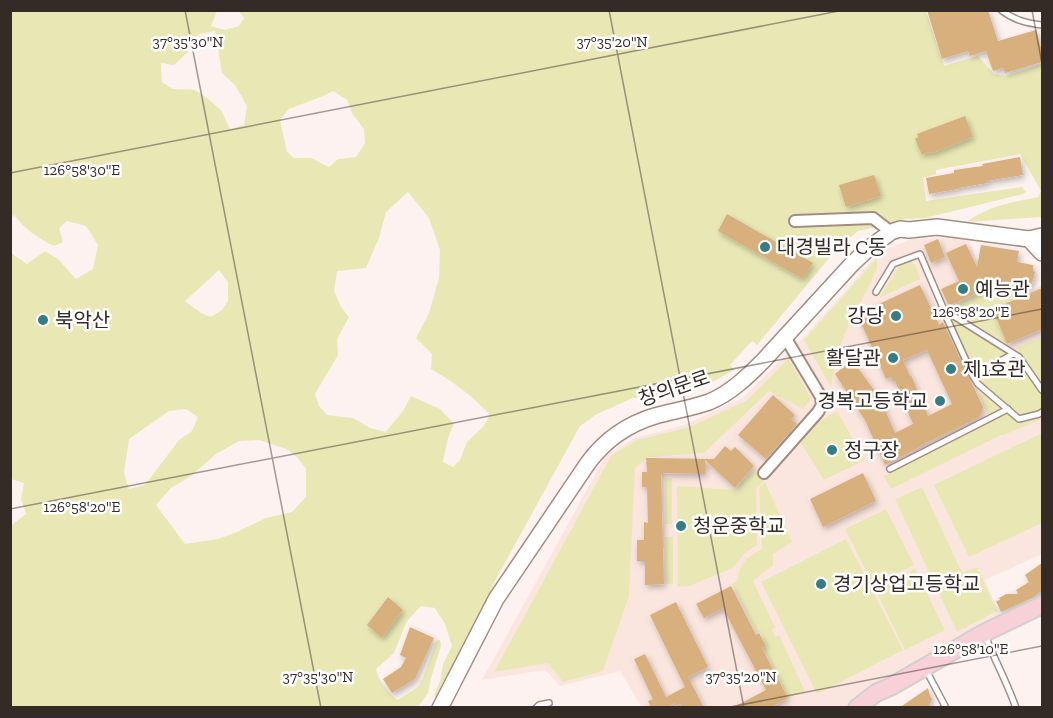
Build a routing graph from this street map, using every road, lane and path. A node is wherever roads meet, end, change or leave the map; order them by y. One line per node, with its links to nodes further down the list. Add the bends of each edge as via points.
1 (1000, 10): 2 (lane, via 1019,21)
2 (1042, 25)
3 (795, 221): 4 (street, via 873,218)
4 (891, 232): 5 (street, via 936,227); 9 (street, 창의문로, via 852,264)
5 (1036, 238): 6 (street)
6 (1042, 254)
7 (876, 292): 8 (lane, via 893,264 920,254)
8 (944, 310): 10 (lane); 11 (lane)
9 (785, 337): 16 (street, via 822,405); 23 (street, 창의문로, via 732,389 710,401 641,421 598,449 496,598)
10 (1013, 354): 11 (lane); 12 (lane)
11 (973, 376): 13 (lane)
12 (1042, 390)
13 (1008, 410): 14 (lane, via 1019,419); 15 (lane)
14 (1042, 412)
15 (890, 469)
16 (764, 473)
17 (1042, 605): 18 (main road)
18 (984, 633): 19 (main road); 27 (lane)
19 (925, 668): 20 (main road); 22 (lane)
20 (892, 686): 25 (main road); 26 (main road)
21 (549, 703): 24 (lane)
22 (944, 707)
23 (440, 708)
24 (536, 708)
25 (857, 708)
26 (876, 708)
27 (1016, 708)

